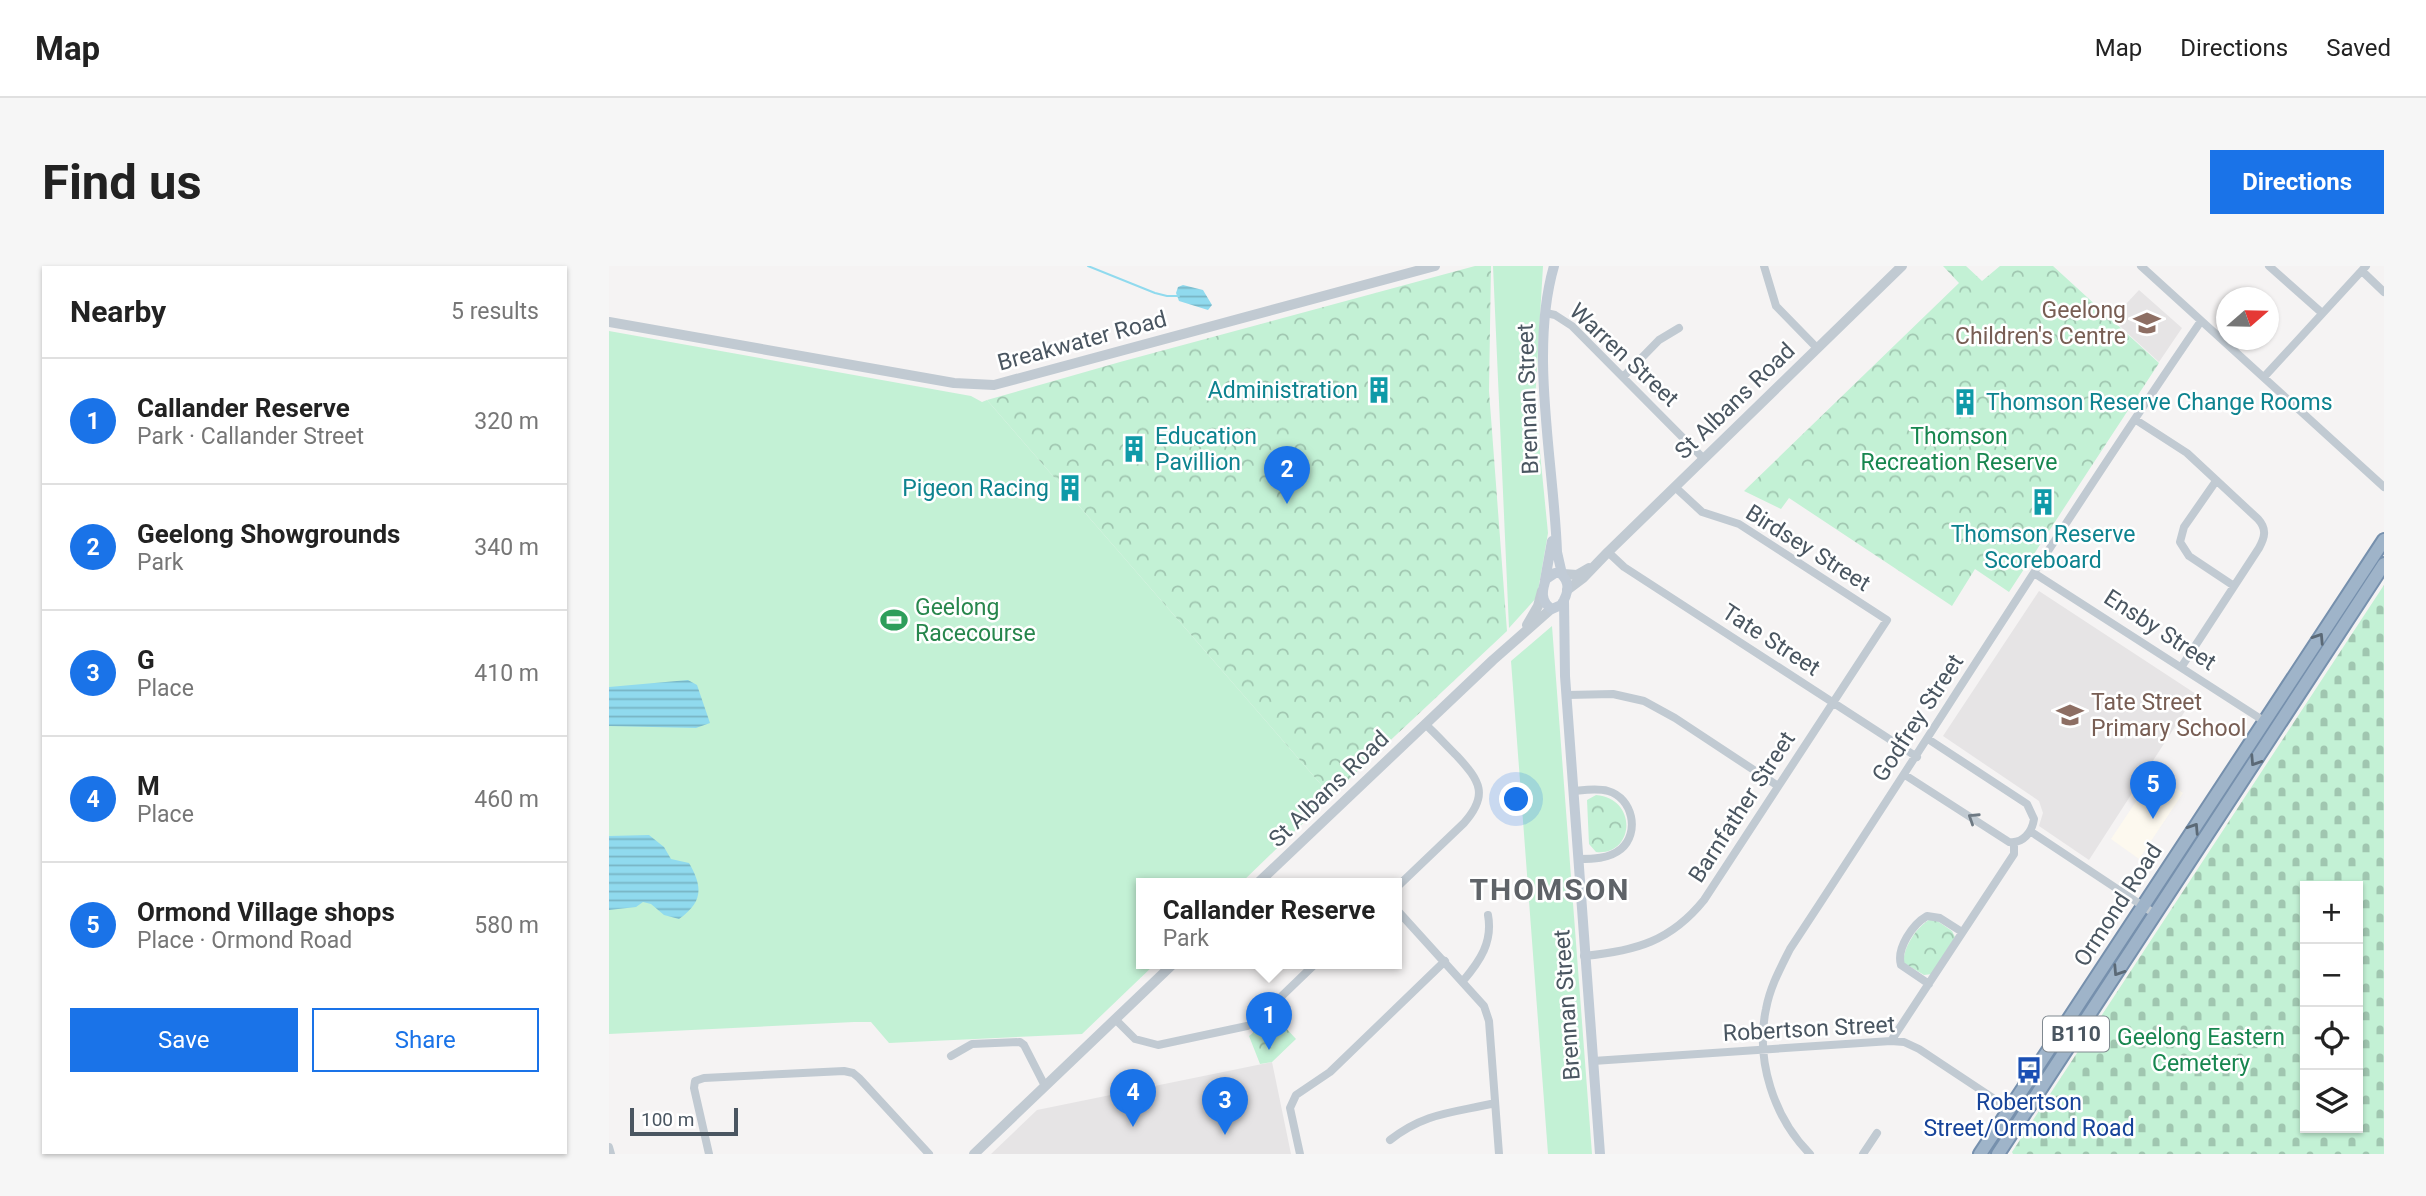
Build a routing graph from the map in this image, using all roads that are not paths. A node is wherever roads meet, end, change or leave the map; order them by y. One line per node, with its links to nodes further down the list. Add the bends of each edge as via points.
1 (1435, 266): 11 (street, Breakwater Road, via 993,385 954,383)
2 (1552, 266): 9 (main road, Brennan Street)
3 (1765, 266): 14 (street, via 1776,306)
4 (1902, 266): 14 (street, St Albans Road)
5 (2141, 266): 12 (street)
6 (2269, 266): 10 (street)
7 (2364, 268): 8 (street); 10 (street)
8 (2384, 292)
9 (1546, 313): 15 (street, Warren Street, via 1569,324); 22 (main road, Brennan Street, via 1544,377)
10 (2322, 313): 16 (street)
11 (609, 320)
12 (2201, 321): 16 (street); 17 (street, Godfrey Street)
13 (1679, 328): 15 (street, via 1659,340)
14 (1817, 348): 18 (street, St Albans Road)
15 (1623, 377): 18 (street, Warren Street)
16 (2264, 377): 21 (street)
17 (2136, 419): 19 (street, via 2176,445); 27 (street, Godfrey Street)
18 (1704, 459): 20 (street, St Albans Road)
19 (2216, 481): 29 (street, via 2265,531); 29 (street, via 2184,527 2180,542 2189,556)
20 (1675, 486): 24 (street, St Albans Road); 33 (street, Birdsey Street, via 1702,512 1739,524)
21 (2384, 487)
22 (1554, 514): 28 (main road, Brennan Street); 30 (main road, Brennan Street)
23 (2384, 540): 39 (highway, Ormond Road / B110, one-way to 23)
24 (1608, 552): 25 (street, St Albans Road); 38 (street, Tate Street)
25 (1596, 564): 28 (street, St Albans Road, via 1577,575); 31 (street, St Albans Road)
26 (2384, 564): 52 (highway, Ormond Road / B110, one-way to 52)
27 (2034, 573): 36 (street, Ensby Street); 41 (street, Godfrey Street)
28 (1562, 574): 30 (main road, via 1549,576); 31 (main road, Brennan Street)
29 (2234, 586): 36 (street)
30 (1543, 587): 32 (main road, Brennan Street, via 1545,603); 34 (street, St Albans Road, via 1538,606)
31 (1566, 595): 32 (main road, via 1560,607); 35 (main road, Brennan Street)
32 (1551, 609): 34 (street, St Albans Road); 35 (main road, Brennan Street)
33 (1887, 620): 38 (street, Barnfather Street)
34 (1519, 637): 40 (street, St Albans Road)
35 (1563, 644): 37 (main road, Brennan Street)
36 (2182, 666): 39 (street, Ensby Street)
37 (1567, 695): 44 (street, via 1613,694 1651,704); 45 (main road, Brennan Street)
38 (1832, 704): 42 (street, Tate Street); 44 (street, Barnfather Street)
39 (2264, 721): 51 (highway, Ormond Road / B110, one-way to 39)
40 (1425, 724): 49 (street, St Albans Road); 50 (street, via 1474,776 1479,797 1464,823)
41 (1928, 739): 42 (street, Godfrey Street); 46 (street, via 2027,804 2034,819)
42 (1917, 757): 43 (street, Godfrey Street)
43 (1905, 775): 47 (street, one-way to 43); 66 (street, Godfrey Street, via 1777,973 1765,1012)
44 (1778, 786): 56 (street, Barnfather Street, via 1692,915 1648,944)
45 (1574, 791): 48 (main road, Brennan Street); 48 (street, via 1614,793 1632,818 1631,833 1622,848 1602,858)
46 (2030, 831): 47 (street); 51 (street)
47 (2014, 843): 55 (street, via 2014,854)
48 (1578, 859): 56 (main road, Brennan Street)
49 (1263, 878)
50 (1402, 882)
51 (2143, 906): 52 (street); 71 (highway, Ormond Road / B110)
52 (2155, 914): 85 (highway, Ormond Road / B110, one-way to 85)
53 (1402, 915): 57 (street)
54 (1488, 915): 60 (street, via 1485,951)
55 (1962, 932): 61 (street); 61 (street, via 1940,918 1927,916 1906,939 1901,965)
56 (1584, 956): 68 (main road, Brennan Street)
57 (1445, 961): 60 (street); 79 (street, via 1330,1072 1296,1095 1290,1108)
58 (1168, 969): 63 (street)
59 (1310, 969): 62 (street)
60 (1463, 981): 70 (street, via 1487,1013)
61 (1929, 984): 65 (street)
62 (1261, 1016)
63 (1115, 1019): 64 (street, via 1135,1040 1159,1045); 69 (street)
64 (1248, 1027)
65 (1891, 1041): 66 (street, Robertson Street); 71 (street, Robertson Street, via 1919,1049)
66 (1764, 1048): 68 (street, Robertson Street); 82 (street, Godfrey Street, via 1768,1080 1779,1110)
67 (951, 1056): 69 (street, via 972,1044 1020,1042)
68 (1593, 1061): 81 (main road, Brennan Street)
69 (1045, 1086): 78 (street)
70 (1495, 1102): 73 (street, via 1427,1117); 80 (street)
71 (2008, 1108): 84 (highway, Ormond Road / B110)
72 (1877, 1133): 83 (street)
73 (1390, 1140)
74 (609, 1147): 75 (street)
75 (611, 1154)
76 (709, 1154): 77 (street, via 695,1081 844,1071 859,1078)
77 (929, 1154)
78 (974, 1154)
79 (1300, 1154)
80 (1499, 1154)
81 (1600, 1154)
82 (1810, 1154)
83 (1863, 1154)
84 (1980, 1154)
85 (1998, 1154)

